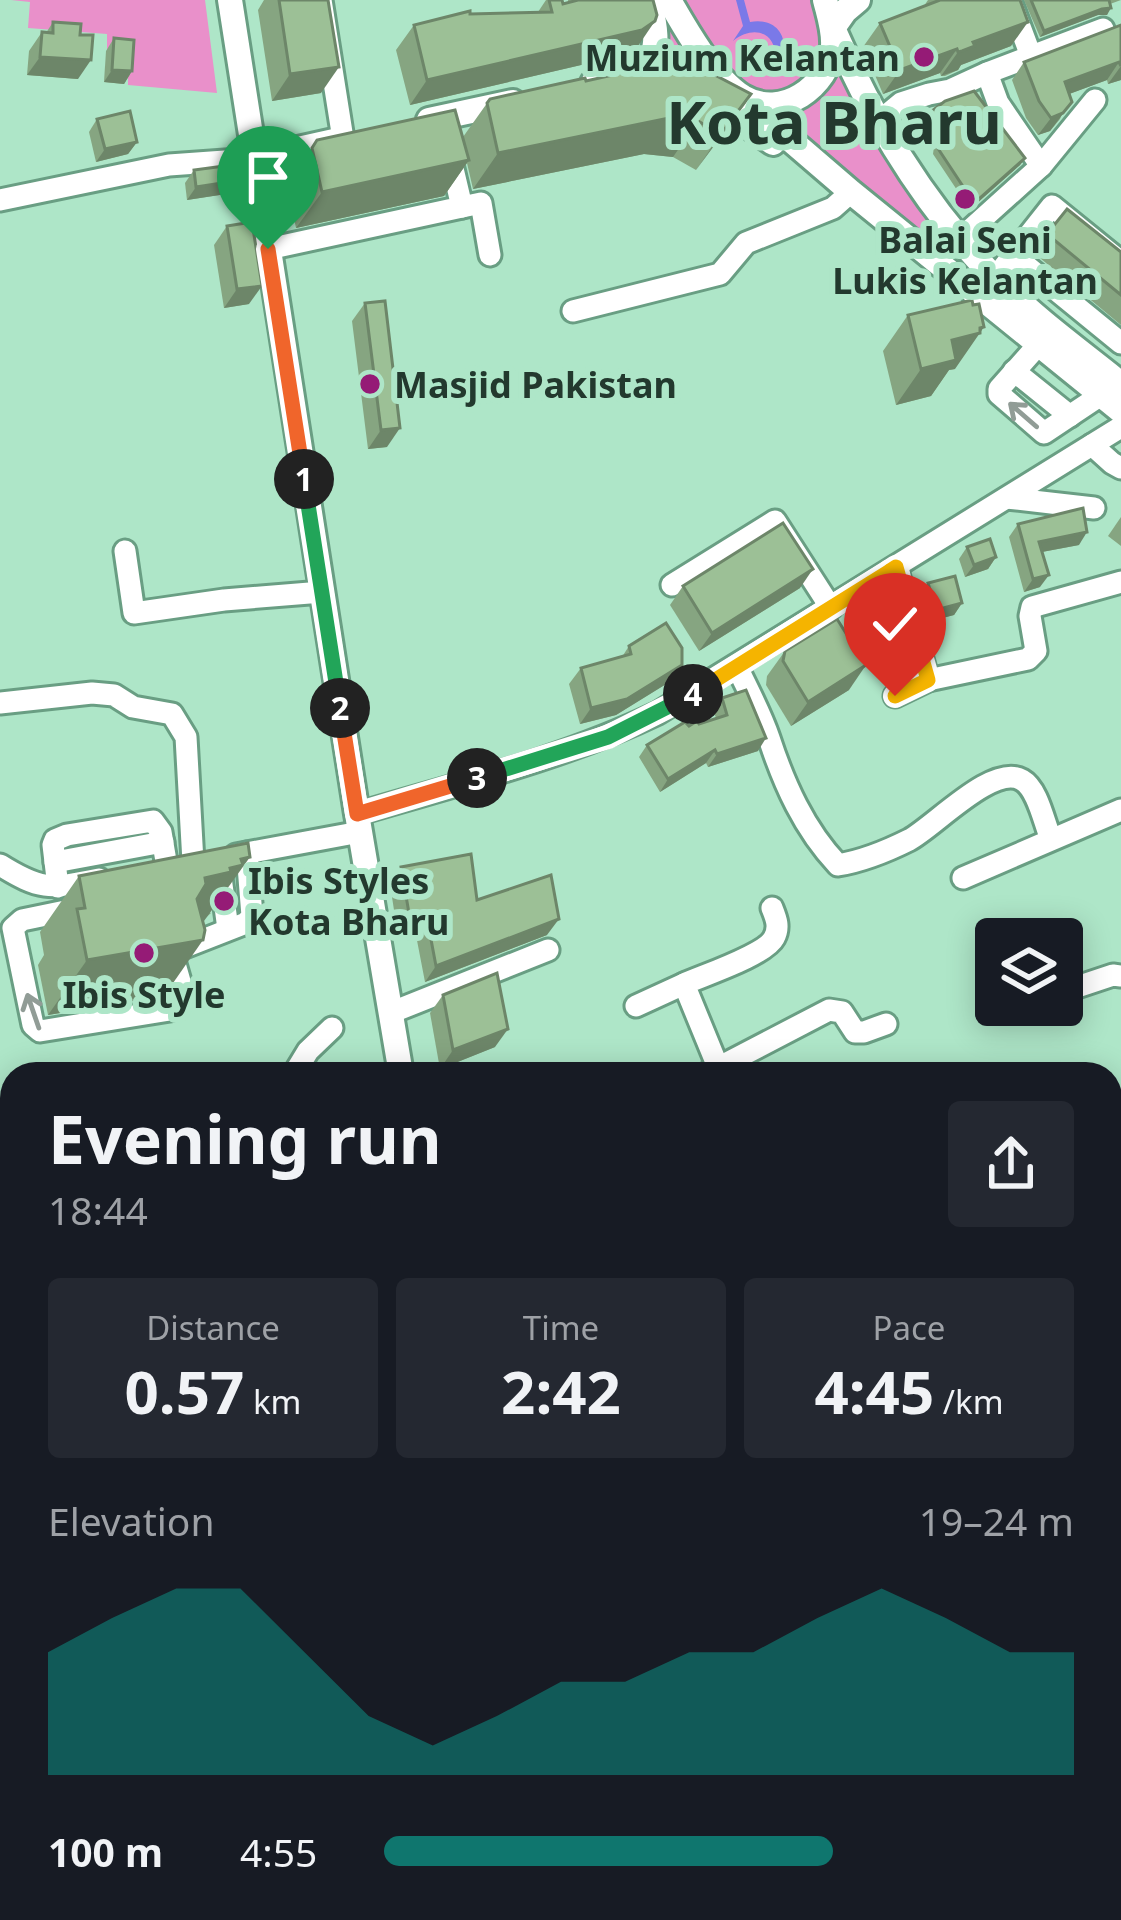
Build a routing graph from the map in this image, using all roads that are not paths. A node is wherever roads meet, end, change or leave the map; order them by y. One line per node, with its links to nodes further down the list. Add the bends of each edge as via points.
1 (230, 0): 20 (main road)
2 (321, 0): 19 (street)
3 (649, 0): 12 (main road, via 657,40 648,61 578,88)
4 (669, 0): 13 (main road)
5 (825, 0): 9 (main road)
6 (859, 0): 9 (main road)
7 (1010, 0): 10 (street)
8 (1112, 25): 10 (street)
9 (833, 28): 13 (main road, via 825,72 806,93 764,104); 17 (main road)
10 (1031, 56): 11 (street)
11 (987, 73): 17 (street, via 901,103); 21 (street)
12 (651, 83)
13 (730, 88): 22 (main road); 22 (main road, via 688,84)
14 (532, 98): 16 (main road)
15 (1096, 100): 21 (street)
16 (441, 118): 18 (main road); 24 (street)
17 (878, 122): 25 (main road)
18 (402, 126)
19 (353, 137): 20 (main road)
20 (253, 158): 23 (street, via 170,165); 26 (main road)
21 (1041, 166): 25 (street)
22 (849, 190): 31 (street, via 833,208 746,242 720,274); 33 (main road)
23 (0, 200)
24 (462, 207): 26 (street); 27 (street, via 481,202)
25 (960, 239): 30 (main road)
26 (268, 249): 44 (main road)
27 (490, 255)
28 (1013, 255): 29 (street, via 1052,206); 30 (street); 32 (street)
29 (1121, 262)
30 (995, 278): 34 (main road)
31 (574, 311)
32 (1121, 343)
33 (1039, 344): 34 (main road); 34 (street, via 1014,371 1070,416)
34 (1115, 397)
35 (1121, 427): 36 (street)
36 (1092, 445): 37 (street); 38 (street)
37 (1121, 467)
38 (1006, 498): 39 (street); 41 (street)
39 (1094, 508)
40 (125, 550): 44 (street, via 134,613)
41 (896, 567): 45 (street); 47 (street)
42 (1121, 582): 47 (street, via 1032,607 1036,651 1028,659)
43 (672, 585): 45 (street, via 775,521)
44 (322, 592): 51 (main road)
45 (831, 608): 46 (street)
46 (737, 667): 51 (street, via 608,737); 52 (street, via 786,785 838,865 912,838 1009,777 1032,791)
47 (928, 680): 48 (street)
48 (895, 696)
49 (0, 703): 54 (street, via 92,693 172,714 186,736)
50 (1121, 810): 52 (street)
51 (358, 823): 53 (street); 68 (main road)
52 (1051, 839): 58 (street)
53 (247, 853): 57 (street); 62 (street, via 252,916)
54 (193, 862): 56 (street); 57 (street)
55 (0, 865): 59 (street, via 26,882)
56 (145, 871): 59 (street); 59 (street, via 163,842 55,862)
57 (213, 875): 62 (street)
58 (963, 878)
59 (58, 887)
60 (111, 902): 62 (street, one-way to 60, via 174,953 181,985 174,1009 40,1031 15,924)
61 (772, 908): 65 (street, via 778,924 765,948)
62 (228, 929)
63 (548, 950): 68 (street)
64 (1121, 976): 66 (street)
65 (684, 984): 67 (street); 73 (street)
66 (1083, 985)
67 (636, 1006)
68 (390, 1013): 72 (main road)
69 (886, 1024): 74 (street, via 855,1032 833,1009)
70 (332, 1028): 71 (street)
71 (302, 1062)
72 (399, 1062)
73 (709, 1062)
74 (730, 1062)

